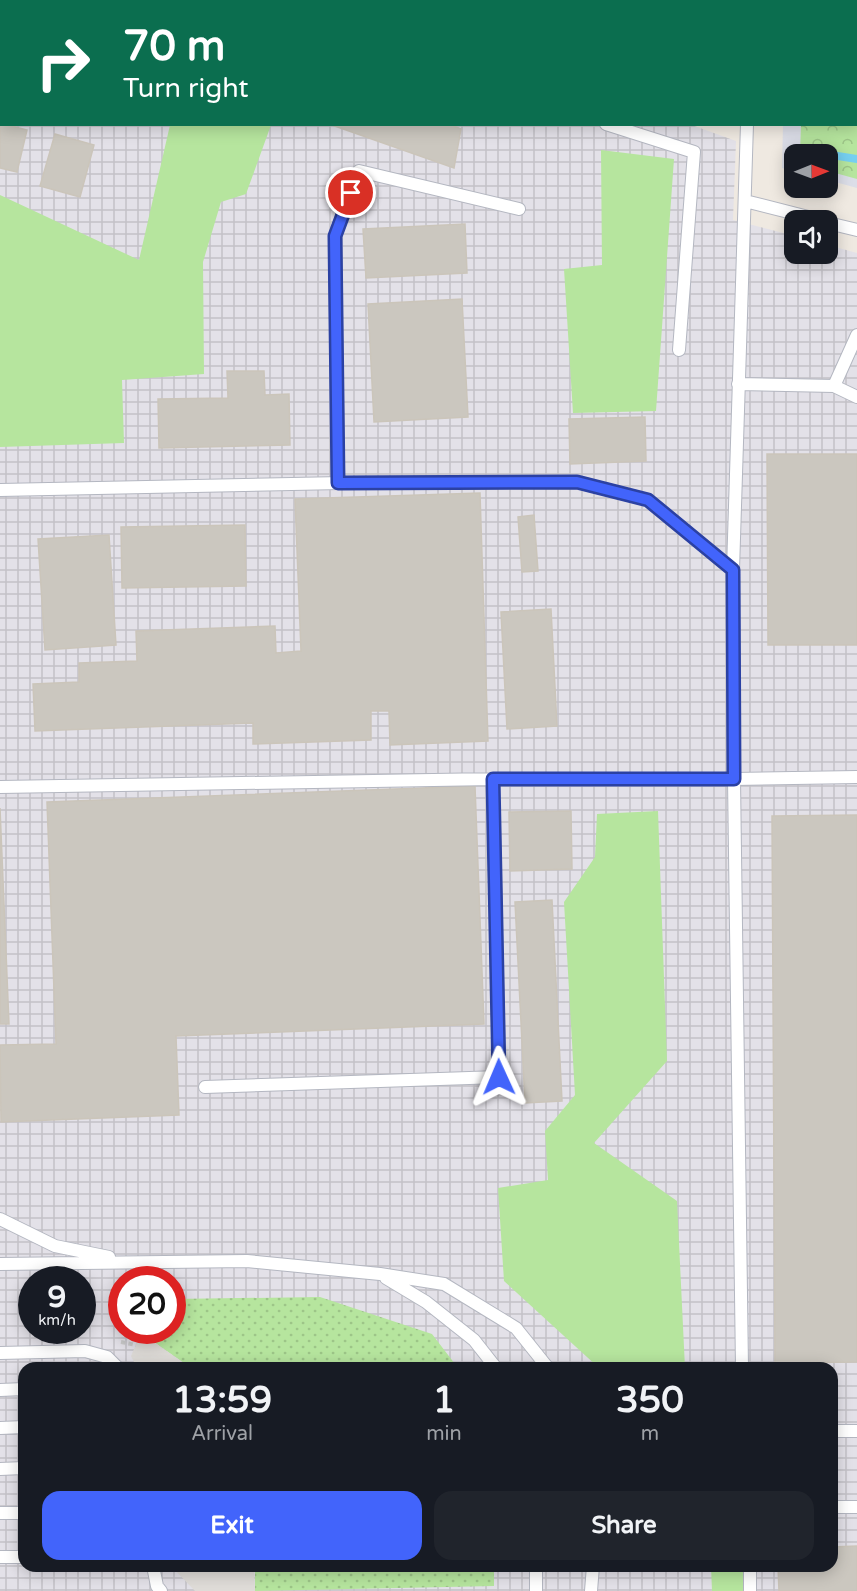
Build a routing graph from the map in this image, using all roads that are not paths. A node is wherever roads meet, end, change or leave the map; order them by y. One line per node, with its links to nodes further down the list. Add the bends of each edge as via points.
1 (612, 126): 9 (lane, via 694,152)
2 (747, 126): 3 (lane)
3 (745, 201): 5 (lane); 10 (lane)
4 (519, 209): 13 (lane, via 359,171 335,236)
5 (784, 211)
6 (838, 225): 7 (lane)
7 (857, 230)
8 (857, 335): 11 (lane)
9 (679, 350)
10 (738, 384): 11 (lane); 15 (lane)
11 (834, 386): 12 (lane)
12 (857, 397)
13 (338, 483): 14 (lane); 15 (lane, via 577,482 648,500)
14 (0, 490)
15 (733, 570): 18 (lane)
16 (857, 777): 18 (lane)
17 (493, 779): 18 (lane); 19 (lane); 20 (lane, via 499,1077)
18 (734, 779): 29 (lane)
19 (0, 787)
20 (205, 1088)
21 (0, 1219): 22 (lane, via 55,1246)
22 (131, 1262): 23 (lane); 24 (lane, via 247,1262)
23 (0, 1264)
24 (380, 1274): 27 (lane, via 426,1302 474,1340); 28 (lane, via 444,1284 516,1328)
25 (0, 1353): 26 (lane, via 85,1351)
26 (112, 1362)
27 (491, 1362)
28 (543, 1362)
29 (741, 1362)
30 (18, 1389): 31 (lane)
31 (0, 1390)
32 (18, 1427): 33 (lane)
33 (0, 1428)
34 (838, 1431): 35 (lane)
35 (857, 1431)
36 (0, 1468): 37 (lane)
37 (18, 1468)
38 (838, 1507): 39 (lane)
39 (857, 1507)
40 (18, 1512): 41 (lane)
41 (0, 1513)
42 (0, 1557): 43 (lane)
43 (18, 1557)
44 (154, 1572): 48 (lane)
45 (536, 1572): 49 (lane)
46 (592, 1572): 50 (lane)
47 (750, 1572): 51 (lane)
48 (161, 1591)
49 (536, 1591)
50 (591, 1591)
51 (750, 1591)

